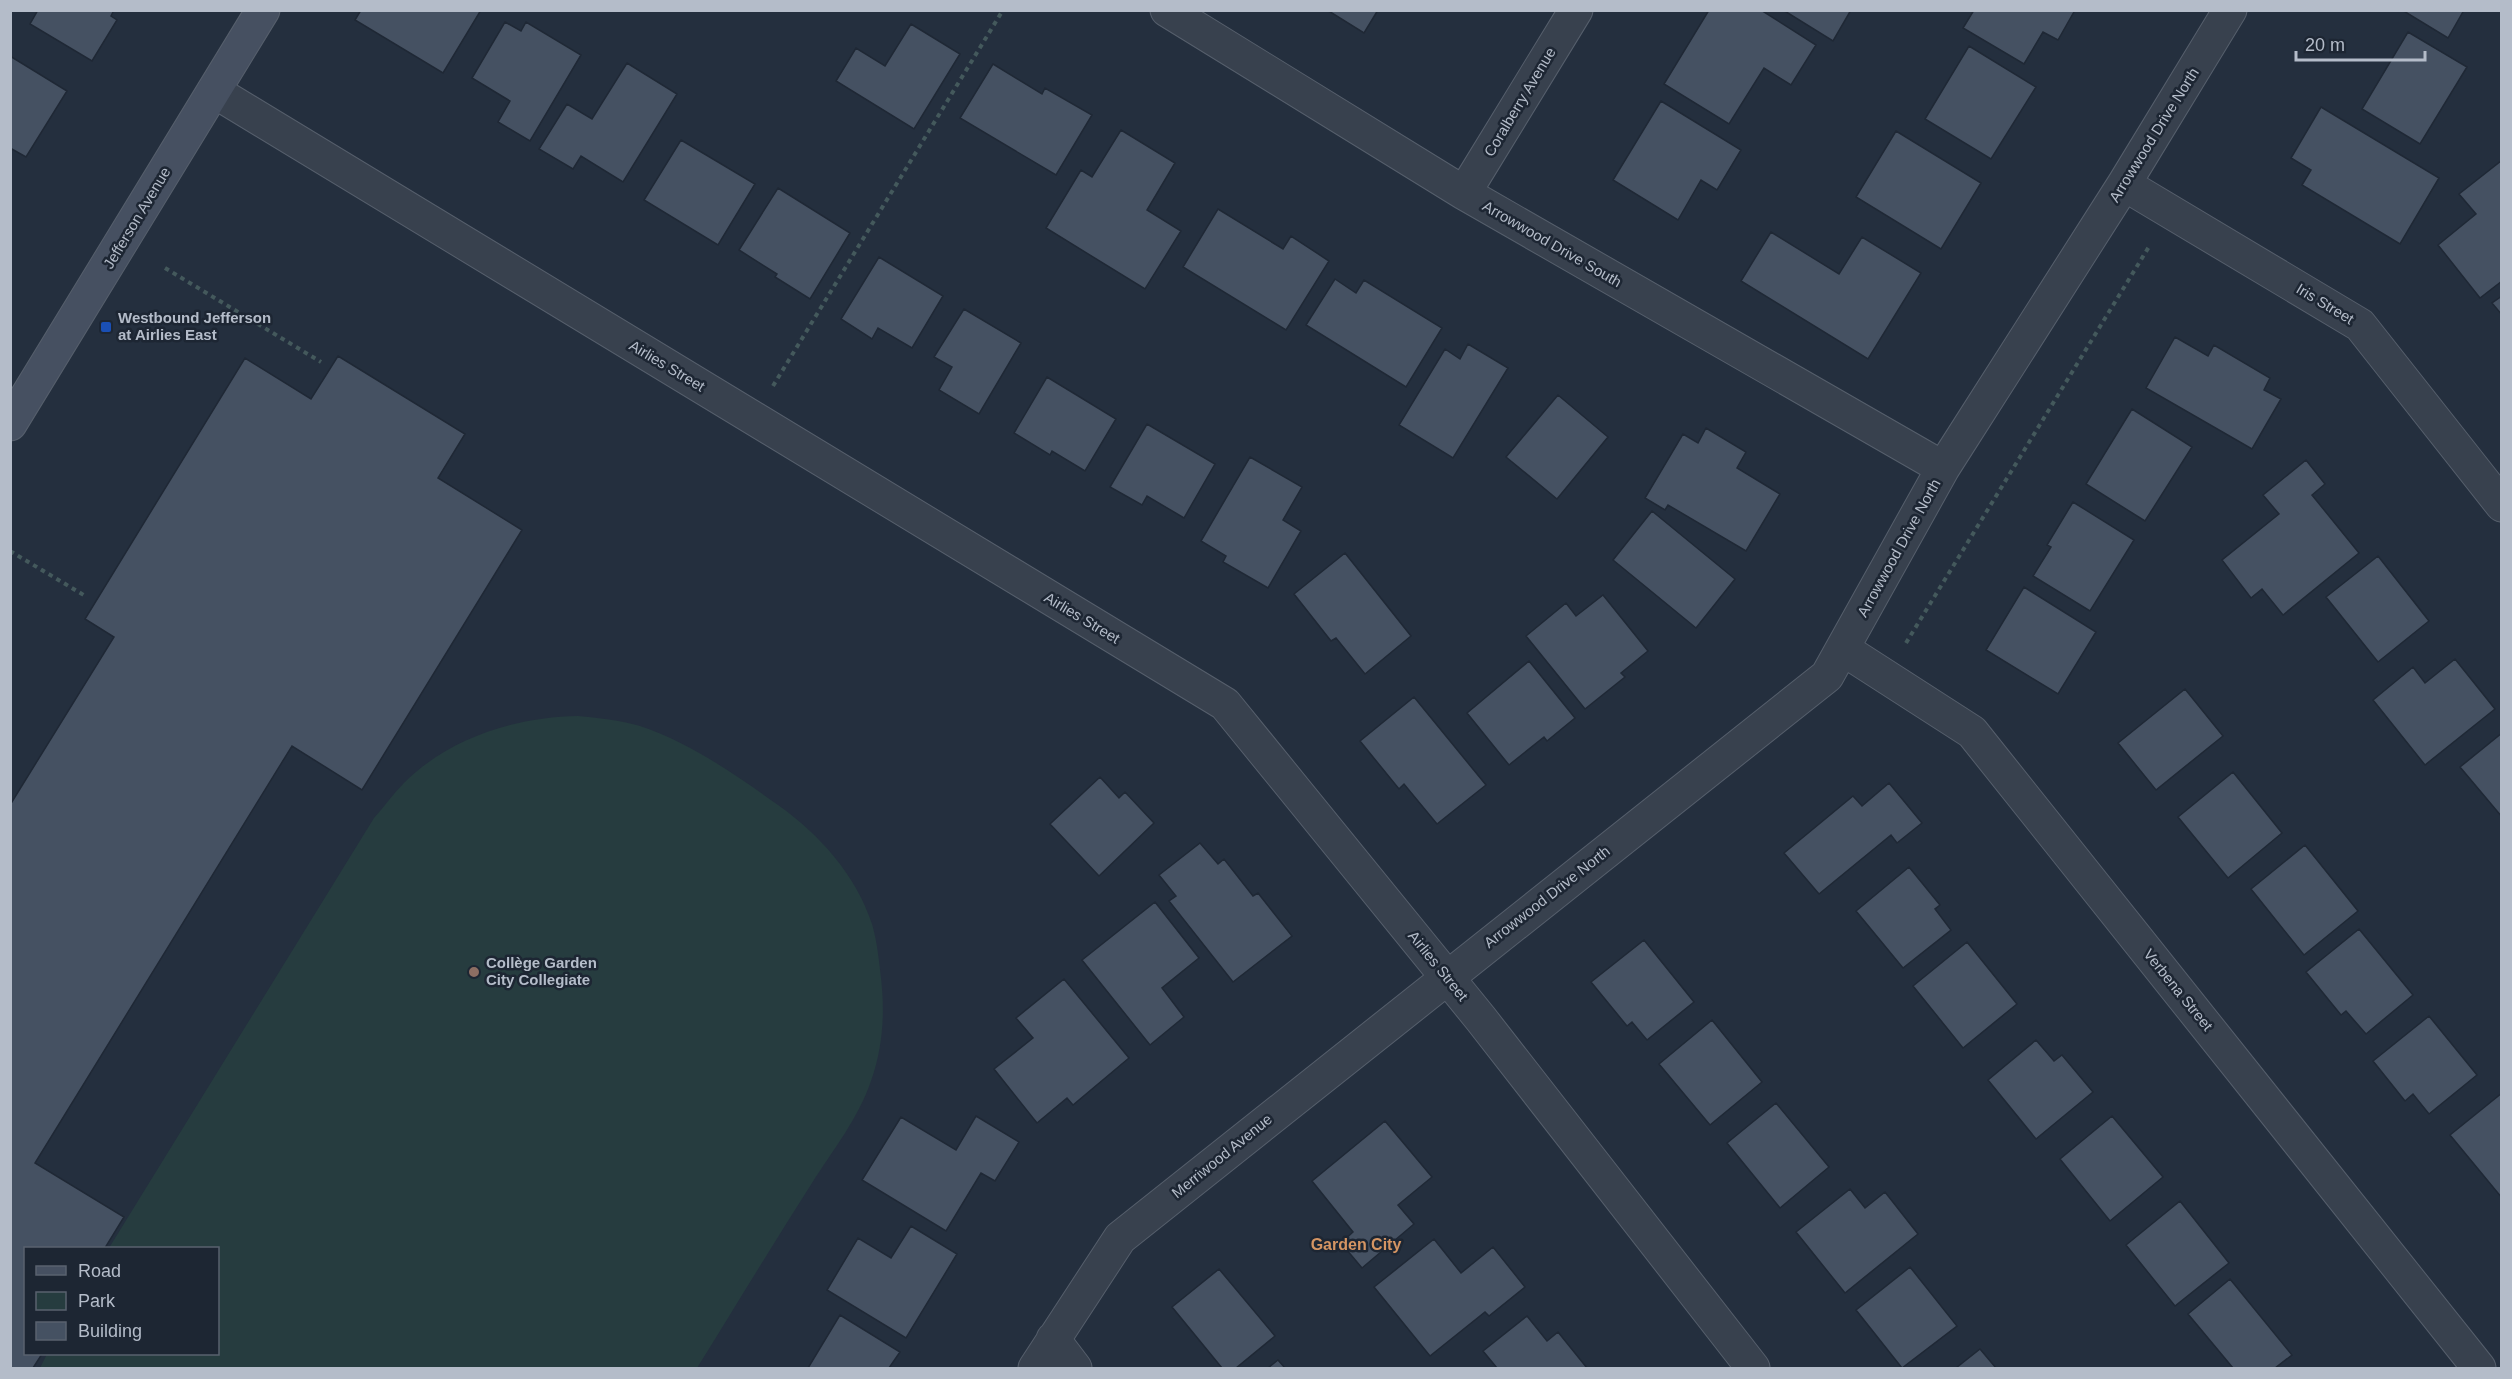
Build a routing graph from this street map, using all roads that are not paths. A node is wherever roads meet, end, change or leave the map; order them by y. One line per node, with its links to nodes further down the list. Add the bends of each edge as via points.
1 (263, 10): 5 (street, Jefferson Avenue)
2 (1167, 10): 7 (street, Arrowwood Drive South)
3 (1576, 10): 7 (street, Coralberry Avenue)
4 (2229, 10): 6 (street, Arrowwood Drive North)
5 (214, 91): 8 (street, Jefferson Avenue); 12 (street, Airlies Street, via 1225,704)
6 (2124, 184): 9 (street, Arrowwood Drive North); 10 (street, Iris Street, via 2360,325)
7 (1464, 193): 9 (street, Arrowwood Drive South)
8 (10, 424)
9 (1943, 468): 11 (street, Arrowwood Drive North)
10 (2502, 505)
11 (1843, 649): 12 (street, Arrowwood Drive North, via 1827,676); 17 (street, Verbena Street, via 1972,732)
12 (1447, 977): 13 (street, Merriwood Avenue, via 1120,1238); 16 (street, Airlies Street)
13 (1053, 1339): 14 (street, Merriwood Avenue); 15 (street)
14 (1035, 1368)
15 (1075, 1368)
16 (1753, 1368)
17 (2479, 1368)

